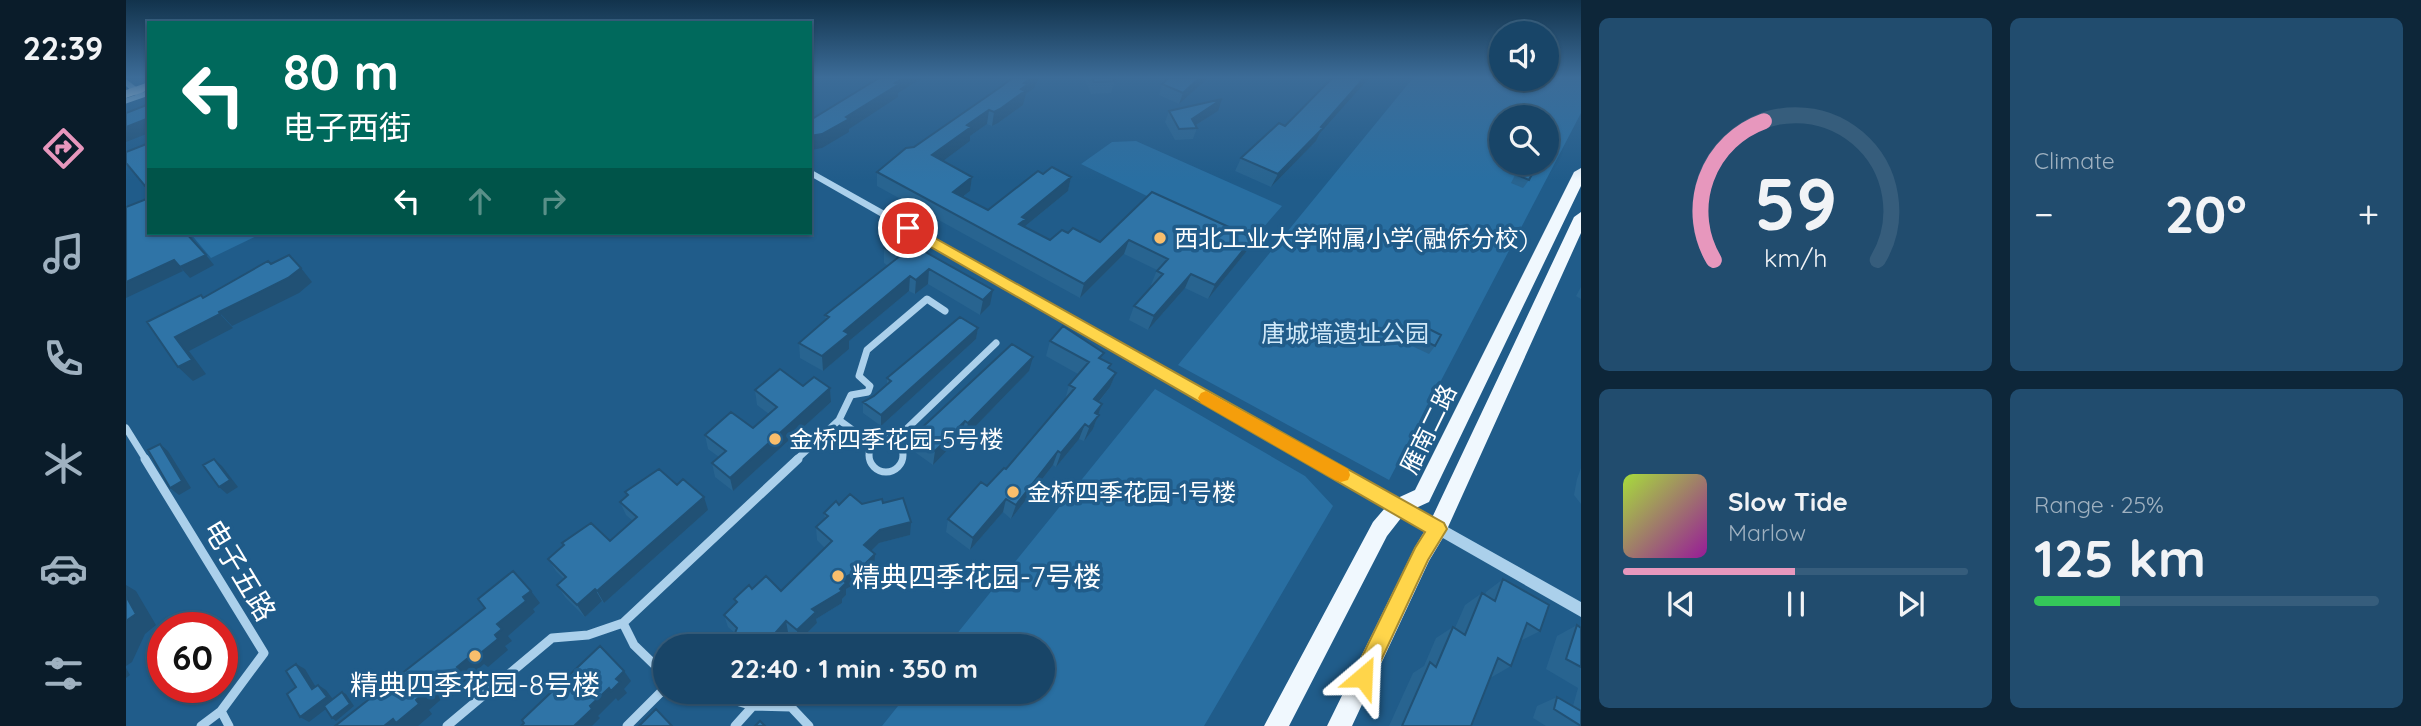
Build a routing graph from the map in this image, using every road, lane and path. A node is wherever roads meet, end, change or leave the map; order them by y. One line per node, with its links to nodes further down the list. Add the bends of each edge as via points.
1 (1581, 172): 10 (main road, 雁南二路, via 1422,496)
2 (812, 173): 10 (street)
3 (1581, 217): 11 (main road, 雁南二路)
4 (945, 310): 6 (street, via 927,299 867,350 859,376 870,386 868,392 851,395)
5 (996, 343): 8 (street)
6 (839, 420): 9 (street); 13 (street)
7 (126, 428): 18 (street, 电子五路, via 264,653)
8 (894, 441): 9 (street); 9 (street, via 904,452 903,460 885,471 869,462)
9 (872, 444)
10 (1398, 507): 11 (street); 25 (main road, 雁南二路, via 1380,529)
11 (1437, 529): 12 (street); 26 (main road, 雁南二路)
12 (1581, 610)
13 (623, 623): 14 (street, via 634,645); 21 (street, via 588,635 552,638)
14 (653, 663)
15 (653, 700): 22 (street)
16 (746, 704): 17 (street)
17 (753, 706): 23 (street); 24 (street, via 790,707)
18 (221, 711): 19 (street, 电子五路); 20 (street)
19 (201, 726)
20 (229, 726)
21 (447, 726)
22 (627, 726)
23 (735, 726)
24 (808, 726)
25 (1276, 726)
26 (1339, 726)

